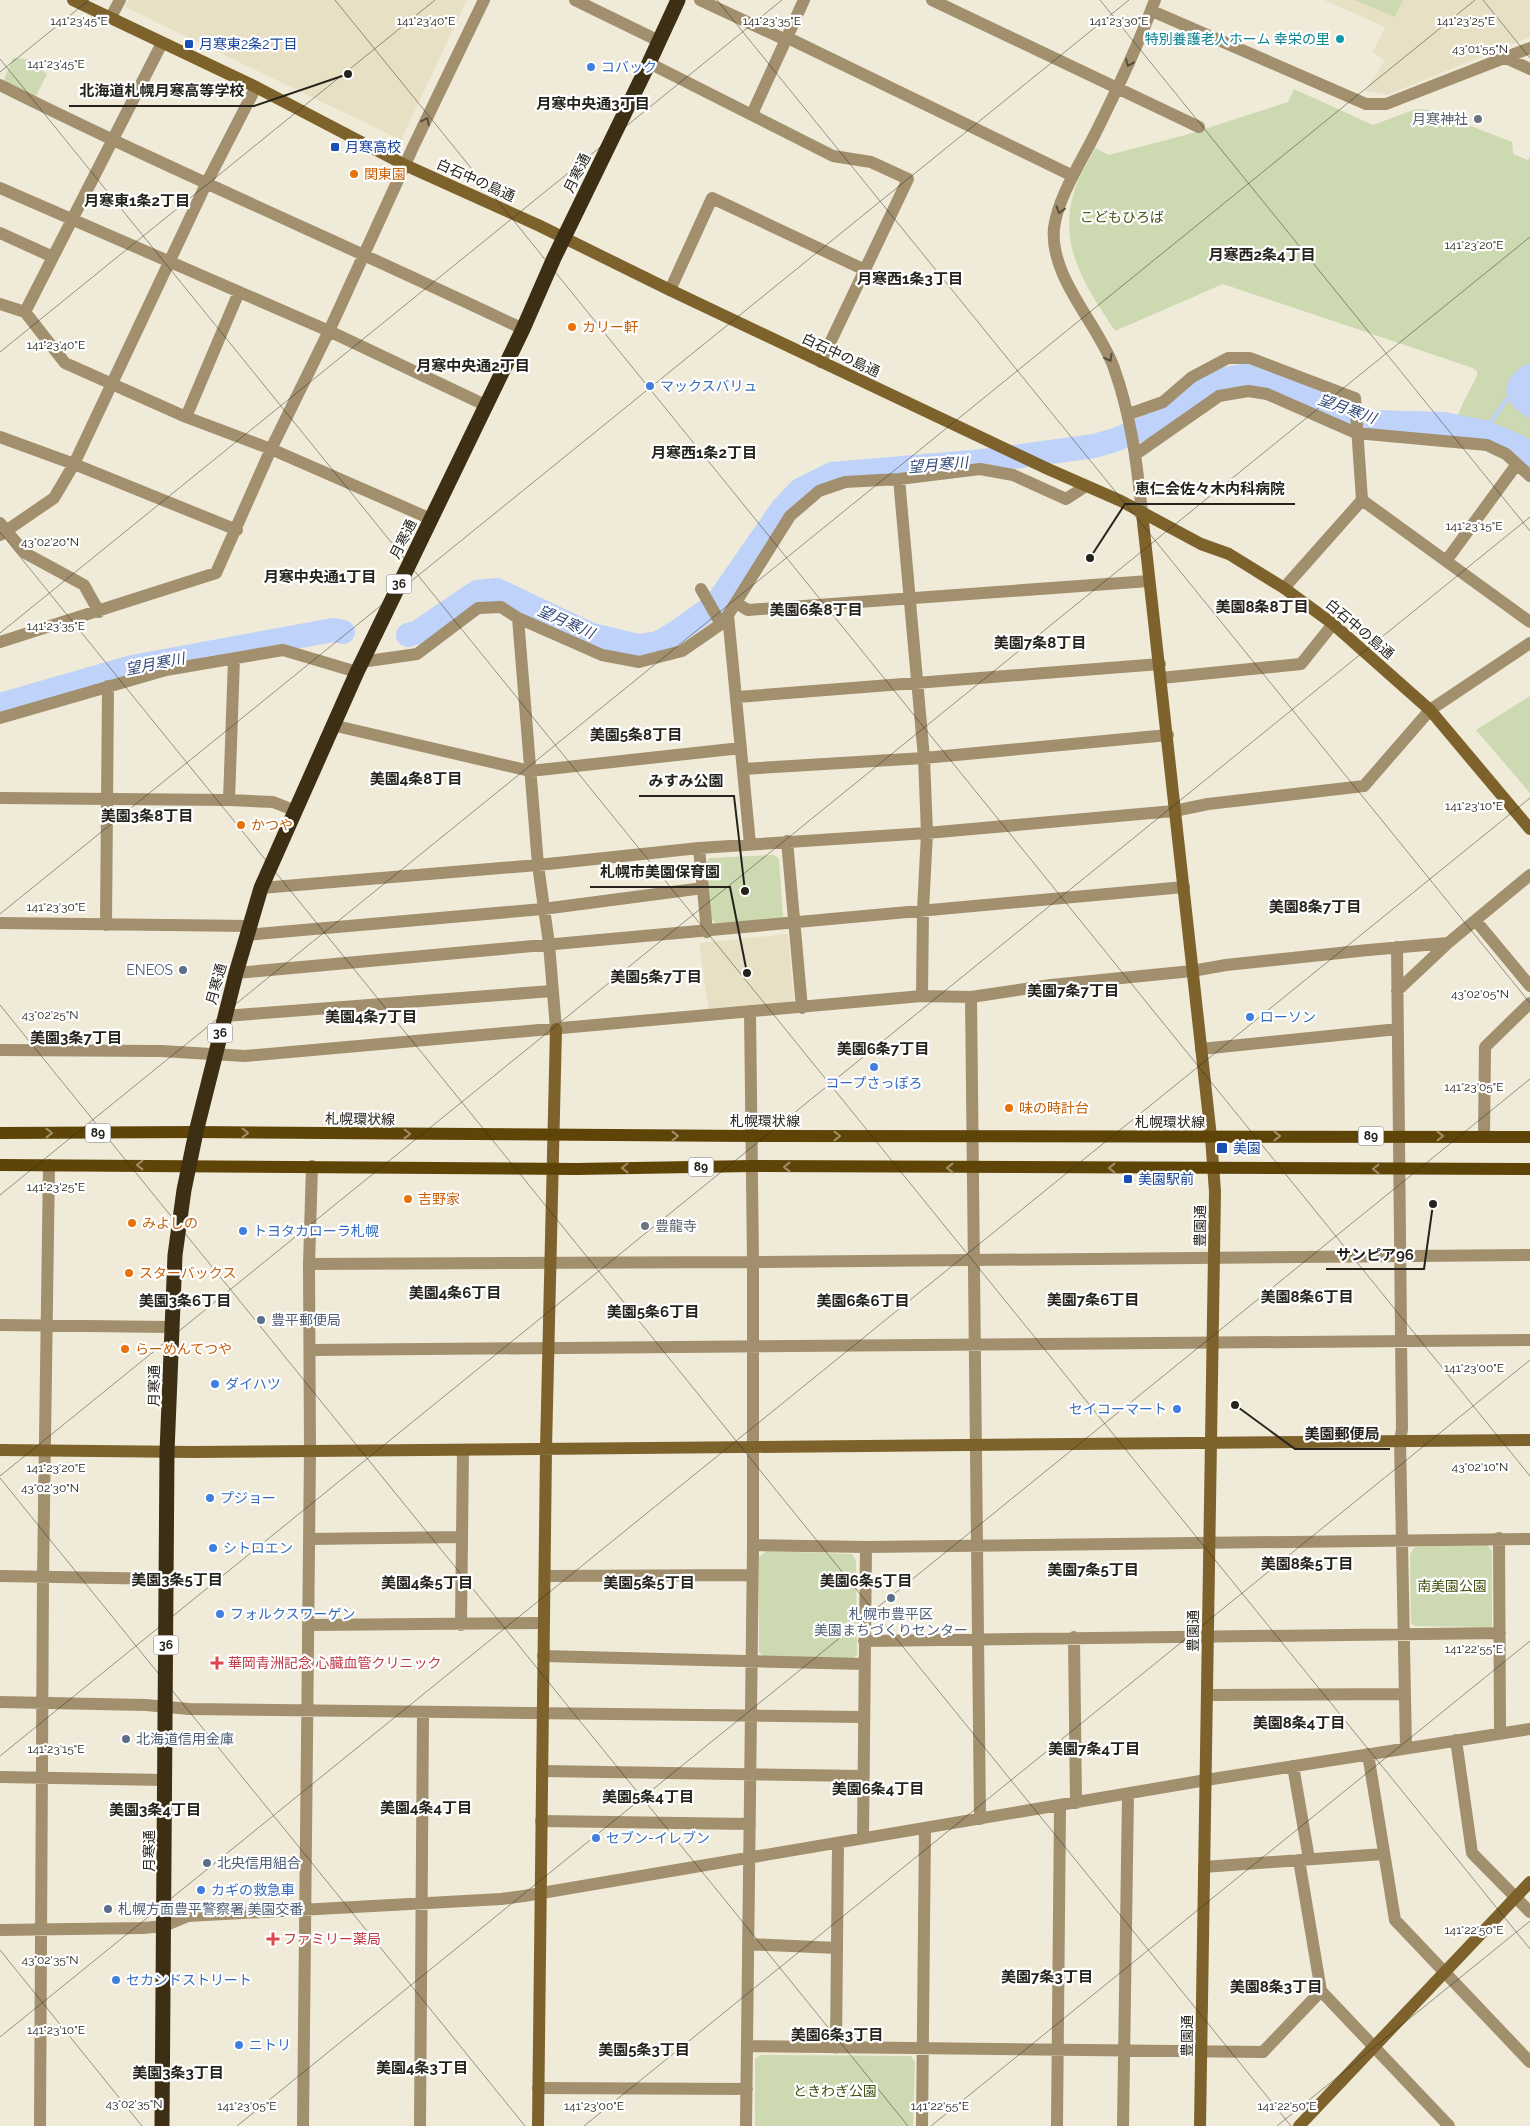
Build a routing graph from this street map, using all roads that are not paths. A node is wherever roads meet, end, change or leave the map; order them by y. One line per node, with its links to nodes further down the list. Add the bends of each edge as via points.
1 (74, 0): 10 (street, 白石中の島通)
2 (120, 0): 10 (street)
3 (484, 0): 24 (street, one-way to 3)
4 (574, 0): 12 (street)
5 (678, 0): 12 (highway, 月寒通 / 36)
6 (700, 0): 11 (street)
7 (804, 0): 11 (street)
8 (932, 0): 20 (street)
9 (1153, 3): 15 (street, via 1366,104 1386,104); 20 (street, one-way to 20)
10 (111, 17): 13 (street, 白石中の島通)
11 (786, 38): 21 (street); 25 (street)
12 (659, 41): 16 (highway, 月寒通 / 36)
13 (162, 43): 19 (street, 白石中の島通); 23 (street)
14 (1530, 48): 15 (street)
15 (1504, 57): 17 (street)
16 (649, 63): 21 (street); 30 (highway, 月寒通 / 36)
17 (1530, 70)
18 (0, 85): 23 (street)
19 (256, 87): 24 (street, 白石中の島通); 26 (street)
20 (1117, 88): 22 (street); 25 (street)
21 (752, 114): 34 (street, via 834,156 871,162 908,179)
22 (1199, 127)
23 (111, 140): 26 (street); 28 (street)
24 (405, 165): 30 (street, 白石中の島通); 31 (street)
25 (1073, 176): 45 (street, one-way to 45, via 1054,228 1056,256 1071,290 1114,366)
26 (206, 184): 31 (street); 33 (street)
27 (0, 188): 28 (street)
28 (72, 219): 32 (street); 33 (street)
29 (0, 233): 32 (street)
30 (564, 237): 35 (street, 白石中の島通); 39 (highway, 月寒通 / 36)
31 (363, 254): 39 (street); 40 (street)
32 (53, 257): 38 (street)
33 (169, 262): 36 (street); 42 (street)
34 (864, 270): 35 (street, via 712,198); 41 (street)
35 (670, 290): 41 (street, 白石中の島通)
36 (240, 292): 40 (street); 44 (street)
37 (0, 304): 38 (street)
38 (26, 312): 42 (street, via 65,363)
39 (523, 329): 43 (highway, 月寒通 / 36)
40 (329, 331): 43 (street); 48 (street)
41 (821, 362): 54 (street, 白石中の島通)
42 (111, 384): 44 (street); 50 (street)
43 (485, 405): 57 (highway, 月寒通 / 36)
44 (186, 417): 48 (street)
45 (1129, 418): 46 (street, via 1163,402 1192,377 1228,358 1250,358 1355,398); 49 (street)
46 (1357, 429): 49 (street, via 1267,394 1248,391 1219,396); 51 (street, via 1487,445 1506,454); 55 (street)
47 (0, 438): 50 (street)
48 (271, 449): 57 (street); 59 (street)
49 (1136, 454): 56 (street)
50 (74, 464): 58 (street, via 54,498); 59 (street)
51 (1517, 464): 52 (street); 60 (street)
52 (1530, 476)
53 (899, 479): 54 (street, via 980,469 1013,475 1066,498); 64 (street); 65 (street, via 845,482 819,492 790,516)
54 (1086, 486): 56 (street, 白石中の島通)
55 (1362, 500): 60 (street); 62 (street)
56 (1142, 513): 61 (street, 豊園通); 62 (street, 白石中の島通, via 1201,544 1229,554)
57 (431, 519): 75 (highway, 月寒通 / 36)
58 (2, 530): 66 (street, via 24,553 84,586)
59 (237, 530): 66 (street, via 216,573)
60 (1446, 561): 69 (street)
61 (1149, 580): 64 (street); 74 (street, 豊園通)
62 (1284, 588): 70 (street, 白石中の島通)
63 (701, 589): 68 (street)
64 (909, 598): 65 (street, via 748,610); 77 (street)
65 (736, 603): 68 (street)
66 (98, 612): 71 (street)
67 (518, 618): 68 (street, via 602,655 640,662 682,651); 75 (street, via 501,607 478,608 417,654); 87 (street)
68 (722, 618): 79 (street)
69 (1530, 622)
70 (1333, 624): 76 (street, via 1301,664); 80 (street, 白石中の島通)
71 (0, 642)
72 (1530, 643): 80 (street)
73 (234, 659): 75 (street, via 283,650); 78 (street, via 166,670); 90 (street)
74 (1160, 664): 76 (street, 豊園通); 77 (street)
75 (359, 667): 82 (highway, 月寒通 / 36)
76 (1162, 678): 83 (street, 豊園通)
77 (918, 682): 79 (street); 85 (street)
78 (108, 686): 81 (street); 89 (street)
79 (737, 697): 84 (street)
80 (1430, 710): 92 (street, via 1364,786 1208,804); 93 (street, 白石中の島通)
81 (0, 718)
82 (332, 725): 87 (street); 91 (highway, 月寒通 / 36)
83 (1168, 735): 85 (street); 92 (street, 豊園通)
84 (741, 748): 86 (street); 87 (street)
85 (924, 758): 86 (street); 94 (street)
86 (743, 769): 96 (street)
87 (530, 772): 98 (street)
88 (0, 798): 89 (street)
89 (108, 798): 90 (street); 108 (street)
90 (229, 800): 91 (street, via 273,802)
91 (296, 811): 101 (highway, 月寒通 / 36)
92 (1174, 811): 94 (street); 100 (street, 豊園通)
93 (1530, 829)
94 (927, 832): 95 (street); 104 (street)
95 (787, 842): 96 (street); 106 (street)
96 (750, 844): 97 (street)
97 (699, 848): 98 (street); 102 (street)
98 (538, 865): 101 (street); 103 (street)
99 (1530, 875): 105 (street)
100 (1184, 887): 104 (street); 114 (street, 豊園通)
101 (261, 888): 109 (highway, 月寒通 / 36)
102 (703, 888): 103 (street); 110 (street)
103 (544, 909): 109 (street); 112 (street)
104 (923, 910): 106 (street); 119 (street)
105 (1476, 921): 111 (street); 116 (street)
106 (793, 922): 110 (street); 122 (street)
107 (0, 923): 108 (street)
108 (106, 925): 109 (street)
109 (248, 930): 115 (highway, 月寒通 / 36)
110 (707, 932): 112 (street)
111 (1448, 943): 113 (street); 118 (street)
112 (549, 944): 115 (street); 117 (street)
113 (1397, 947): 114 (street); 118 (street)
114 (1192, 971): 120 (street); 128 (street, 豊園通)
115 (236, 973): 124 (highway, 月寒通 / 36)
116 (1530, 986)
117 (552, 991): 124 (street); 126 (street)
118 (1397, 991): 125 (street)
119 (922, 996): 120 (street); 122 (street)
120 (970, 997): 134 (street)
121 (1530, 1002): 137 (street, via 1485,1047)
122 (802, 1008): 123 (street)
123 (750, 1011): 126 (street); 133 (street)
124 (225, 1016): 129 (highway, 月寒通 / 36)
125 (1398, 1028): 128 (street); 136 (street)
126 (556, 1029): 129 (street, via 245,1056); 132 (street)
127 (0, 1050): 129 (street, via 161,1051)
128 (1201, 1050): 135 (street, 豊園通)
129 (215, 1055): 130 (highway, 月寒通 / 36)
130 (196, 1132): 131 (main road, 札幌環状線 / 89, one-way to 130); 132 (main road, 札幌環状線 / 89, one-way to 132); 141 (highway, 月寒通 / 36)
131 (0, 1133)
132 (552, 1135): 133 (main road, 札幌環状線 / 89, one-way to 133); 144 (street)
133 (750, 1136): 134 (main road, 札幌環状線 / 89, one-way to 134); 143 (street)
134 (973, 1136): 135 (main road, 札幌環状線 / 89); 145 (street)
135 (1211, 1136): 136 (main road, 札幌環状線 / 89, one-way to 136); 146 (street, 豊園通)
136 (1400, 1136): 137 (main road, 札幌環状線 / 89, one-way to 137); 147 (street)
137 (1484, 1136): 138 (main road, 札幌環状線 / 89)
138 (1530, 1137)
139 (0, 1165): 140 (main road, 89)
140 (49, 1165): 141 (main road, 89, one-way to 140); 157 (street)
141 (189, 1166): 142 (main road, 89); 158 (highway, 月寒通 / 36, via 176,1255)
142 (312, 1166): 144 (main road, 89); 155 (street)
143 (752, 1166): 144 (main road, 89, one-way to 144); 145 (main road, 89, one-way to 143); 154 (street)
144 (552, 1168): 153 (street)
145 (974, 1168): 146 (main road, 89, one-way to 145); 152 (street)
146 (1214, 1168): 147 (main road, 89, one-way to 146); 150 (street, 豊園通)
147 (1398, 1169): 148 (main road, 89); 151 (street)
148 (1530, 1169)
149 (1530, 1255): 151 (street)
150 (1214, 1256): 151 (street); 152 (street); 160 (street, 豊園通)
151 (1400, 1256): 161 (street)
152 (974, 1260): 154 (street); 162 (street)
153 (551, 1262): 154 (street); 155 (street); 164 (street)
154 (753, 1262): 163 (street)
155 (310, 1264): 165 (street)
156 (0, 1325): 157 (street)
157 (47, 1326): 158 (street); 174 (street)
158 (171, 1327): 176 (highway, 月寒通 / 36)
159 (1530, 1340): 161 (street)
160 (1213, 1342): 161 (street); 162 (street); 168 (street, 豊園通)
161 (1400, 1342): 167 (street)
162 (974, 1345): 163 (street); 169 (street)
163 (753, 1347): 164 (street); 170 (street)
164 (549, 1349): 165 (street); 171 (street)
165 (311, 1350): 175 (street)
166 (1530, 1440): 167 (street)
167 (1400, 1441): 168 (street); 182 (street)
168 (1211, 1443): 169 (street); 181 (street, 豊園通)
169 (976, 1445): 170 (street); 183 (street)
170 (754, 1447): 171 (street); 184 (street)
171 (546, 1448): 173 (street); 188 (street)
172 (0, 1450): 174 (street)
173 (462, 1450): 175 (street); 177 (street)
174 (45, 1451): 176 (street); 189 (street)
175 (310, 1451): 176 (street); 179 (street)
176 (167, 1452): 190 (highway, 月寒通 / 36)
177 (462, 1537): 179 (street); 193 (street)
178 (1499, 1538): 180 (street); 182 (street); 194 (street)
179 (309, 1539): 192 (street)
180 (1530, 1539)
181 (1209, 1541): 182 (street); 183 (street); 196 (street, 豊園通)
182 (1403, 1541): 195 (street)
183 (977, 1544): 185 (street); 198 (street)
184 (753, 1545): 185 (street); 186 (street)
185 (866, 1547): 199 (street)
186 (752, 1575): 188 (street); 201 (street)
187 (0, 1576): 189 (street)
188 (545, 1576): 191 (street)
189 (43, 1577): 190 (street); 206 (street)
190 (166, 1579): 207 (highway, 月寒通 / 36)
191 (544, 1623): 193 (street); 200 (street)
192 (308, 1625): 193 (street); 208 (street)
193 (461, 1625)
194 (1500, 1633): 195 (street); 214 (street)
195 (1403, 1634): 196 (street); 203 (street)
196 (1208, 1636): 197 (street); 204 (street, 豊園通)
197 (1074, 1637): 198 (street); 227 (street)
198 (977, 1639): 199 (street); 229 (street)
199 (864, 1641): 202 (street)
200 (543, 1656): 201 (street); 210 (street)
201 (752, 1662): 202 (street); 211 (street)
202 (864, 1664): 212 (street)
203 (1404, 1694): 204 (street); 216 (street)
204 (1207, 1695): 225 (street, 豊園通)
205 (0, 1702): 206 (street)
206 (42, 1703): 207 (street); 223 (street)
207 (165, 1707): 208 (street); 224 (highway, 月寒通 / 36)
208 (307, 1710): 209 (street); 243 (street)
209 (423, 1712): 210 (street); 242 (street)
210 (543, 1714): 211 (street); 219 (street)
211 (750, 1717): 212 (street); 220 (street)
212 (863, 1717): 221 (street)
213 (1530, 1729): 214 (street)
214 (1500, 1734): 215 (street)
215 (1456, 1740): 216 (street); 241 (street, via 1472,1853)
216 (1406, 1748): 217 (street)
217 (1368, 1754): 218 (street); 235 (street)
218 (1293, 1766): 225 (street); 237 (street)
219 (542, 1771): 220 (street); 230 (street)
220 (750, 1774): 221 (street); 231 (street)
221 (863, 1776): 233 (street)
222 (0, 1777): 223 (street)
223 (43, 1778): 224 (street); 246 (street)
224 (165, 1780): 245 (highway, 月寒通 / 36)
225 (1206, 1780): 226 (street); 238 (street, 豊園通)
226 (1128, 1795): 227 (street); 257 (street)
227 (1076, 1803): 228 (street)
228 (1060, 1806): 229 (street); 256 (street)
229 (980, 1819): 232 (street)
230 (541, 1821): 231 (street); 240 (street)
231 (750, 1824): 236 (street)
232 (925, 1828): 233 (street); 254 (street)
233 (863, 1838): 234 (street)
234 (838, 1843): 236 (street); 249 (street)
235 (1383, 1854): 237 (street); 250 (street, via 1395,1920)
236 (749, 1858): 240 (street); 248 (street)
237 (1304, 1859): 238 (street); 251 (street)
238 (1204, 1867): 258 (street, 豊園通)
239 (1530, 1882): 241 (street)
240 (541, 1893): 242 (street, via 501,1899); 260 (street)
241 (1516, 1898): 244 (street); 250 (street)
242 (421, 1902): 243 (street); 266 (street)
243 (306, 1909): 245 (street, via 188,1916); 265 (street)
244 (1530, 1912)
245 (164, 1926): 246 (street); 264 (highway, 月寒通 / 36)
246 (42, 1929): 247 (street); 263 (street)
247 (0, 1930)
248 (748, 1944): 249 (street); 252 (street)
249 (837, 1948): 253 (street)
250 (1444, 1973): 255 (street); 259 (street)
251 (1321, 1991): 255 (street); 258 (street, via 1263,2052)
252 (747, 2046): 253 (street); 261 (street)
253 (836, 2048): 254 (street)
254 (923, 2048): 256 (street); 269 (street)
255 (1373, 2048): 262 (street); 273 (street)
256 (1058, 2049): 257 (street); 270 (street)
257 (1125, 2050): 258 (street); 271 (street)
258 (1202, 2051): 272 (street, 豊園通)
259 (1530, 2062)
260 (538, 2088): 261 (street); 267 (street)
261 (747, 2089): 268 (street)
262 (1302, 2125)
263 (40, 2126)
264 (162, 2126)
265 (303, 2126)
266 (420, 2126)
267 (538, 2126)
268 (746, 2126)
269 (922, 2126)
270 (1057, 2126)
271 (1123, 2126)
272 (1200, 2126)
273 (1448, 2126)

